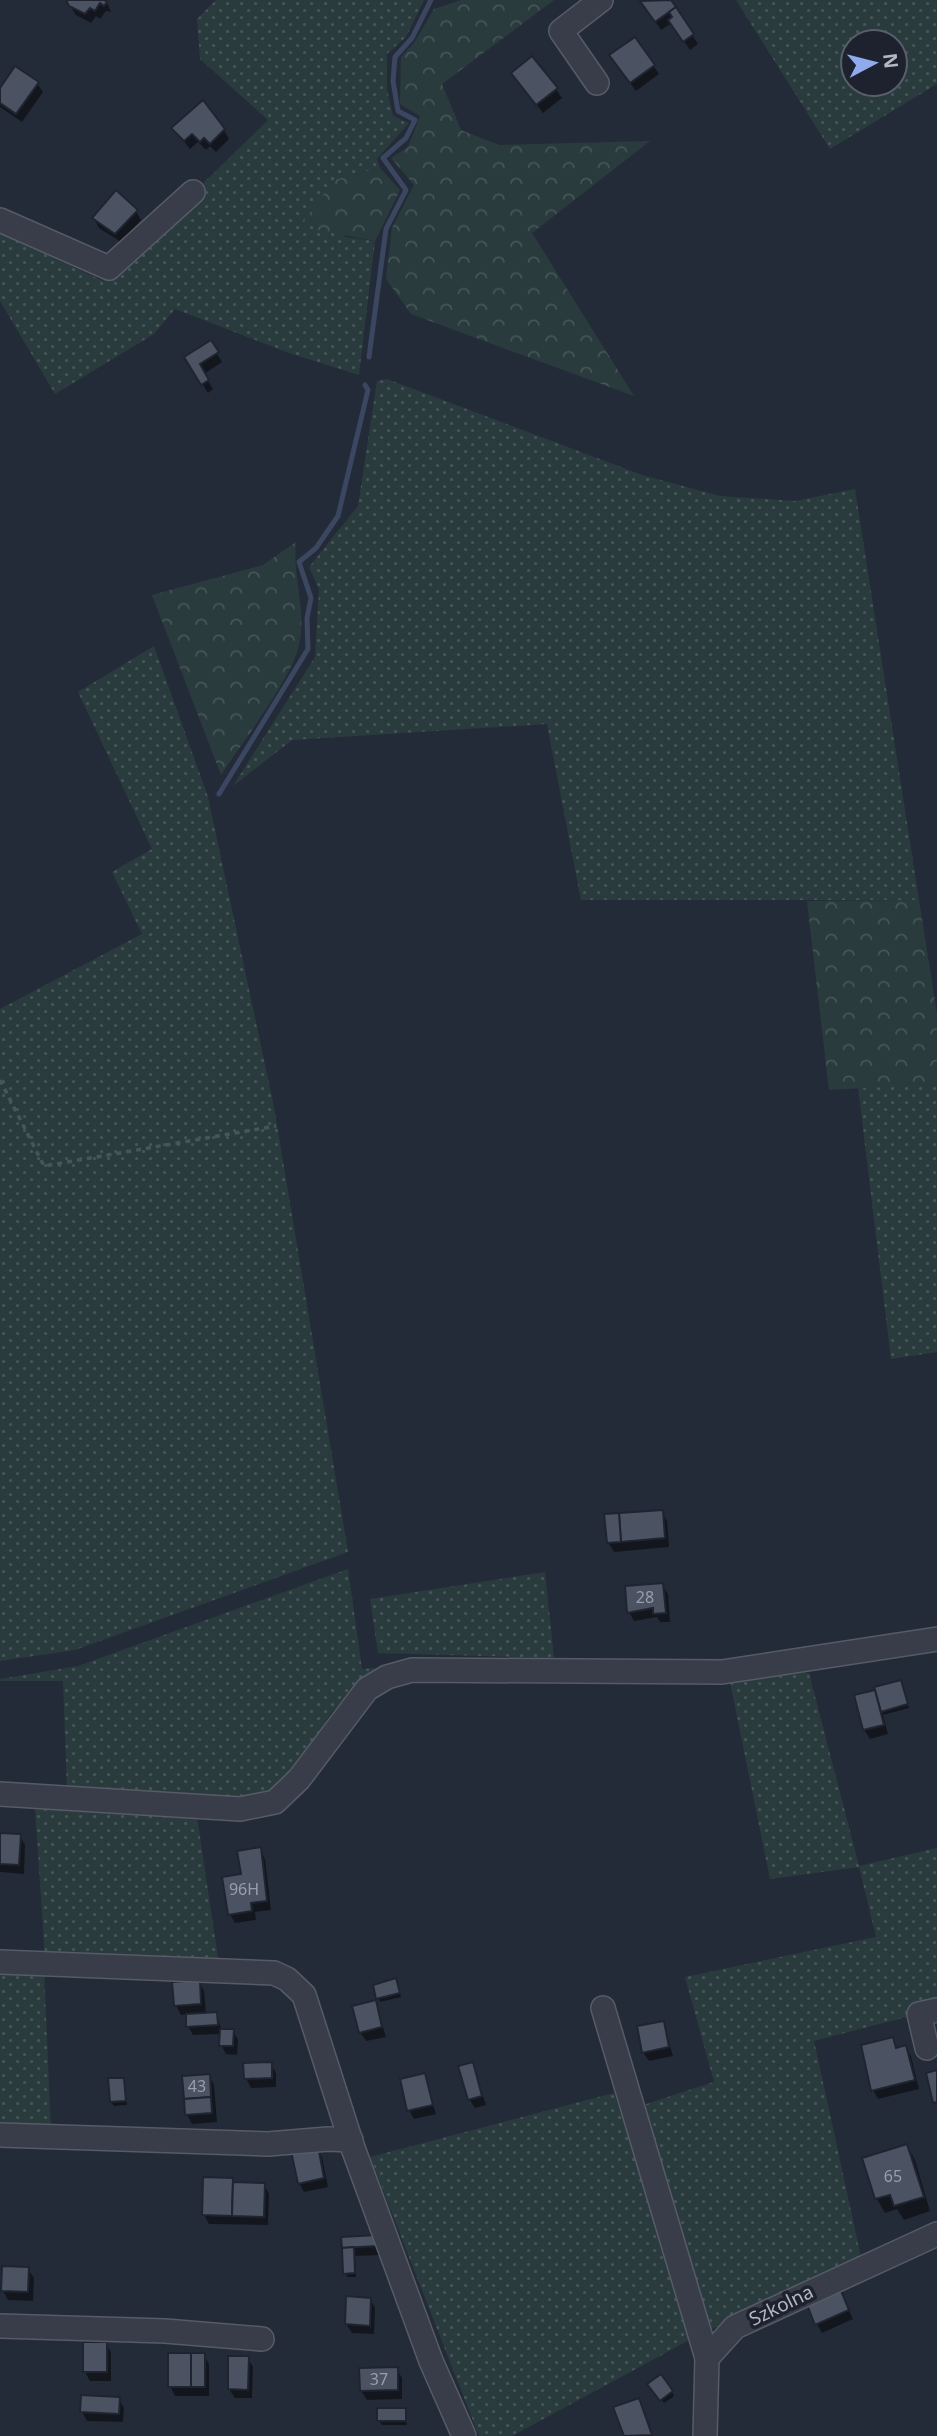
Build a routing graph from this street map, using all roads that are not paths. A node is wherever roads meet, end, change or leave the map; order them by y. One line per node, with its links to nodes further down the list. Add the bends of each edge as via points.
1 (601, 0): 2 (street, via 561,31)
2 (597, 83)
3 (193, 192): 4 (street, via 109,268)
4 (0, 220)
5 (937, 1639): 6 (street, via 722,1672 412,1670 387,1676 367,1689 299,1779 275,1802 240,1809)
6 (0, 1794)
7 (0, 1962): 12 (street, via 274,1973 287,1979 304,1995 314,2020)
8 (603, 2008): 16 (street)
9 (937, 2010): 10 (street, via 919,2014)
10 (927, 2048)
11 (0, 2134): 12 (street, via 268,2144)
12 (351, 2140): 17 (street, via 431,2361)
13 (937, 2234): 16 (street, Szkolna, via 735,2327)
14 (0, 2326): 15 (street)
15 (262, 2339)
16 (707, 2358): 18 (street)
17 (464, 2436)
18 (705, 2436)

